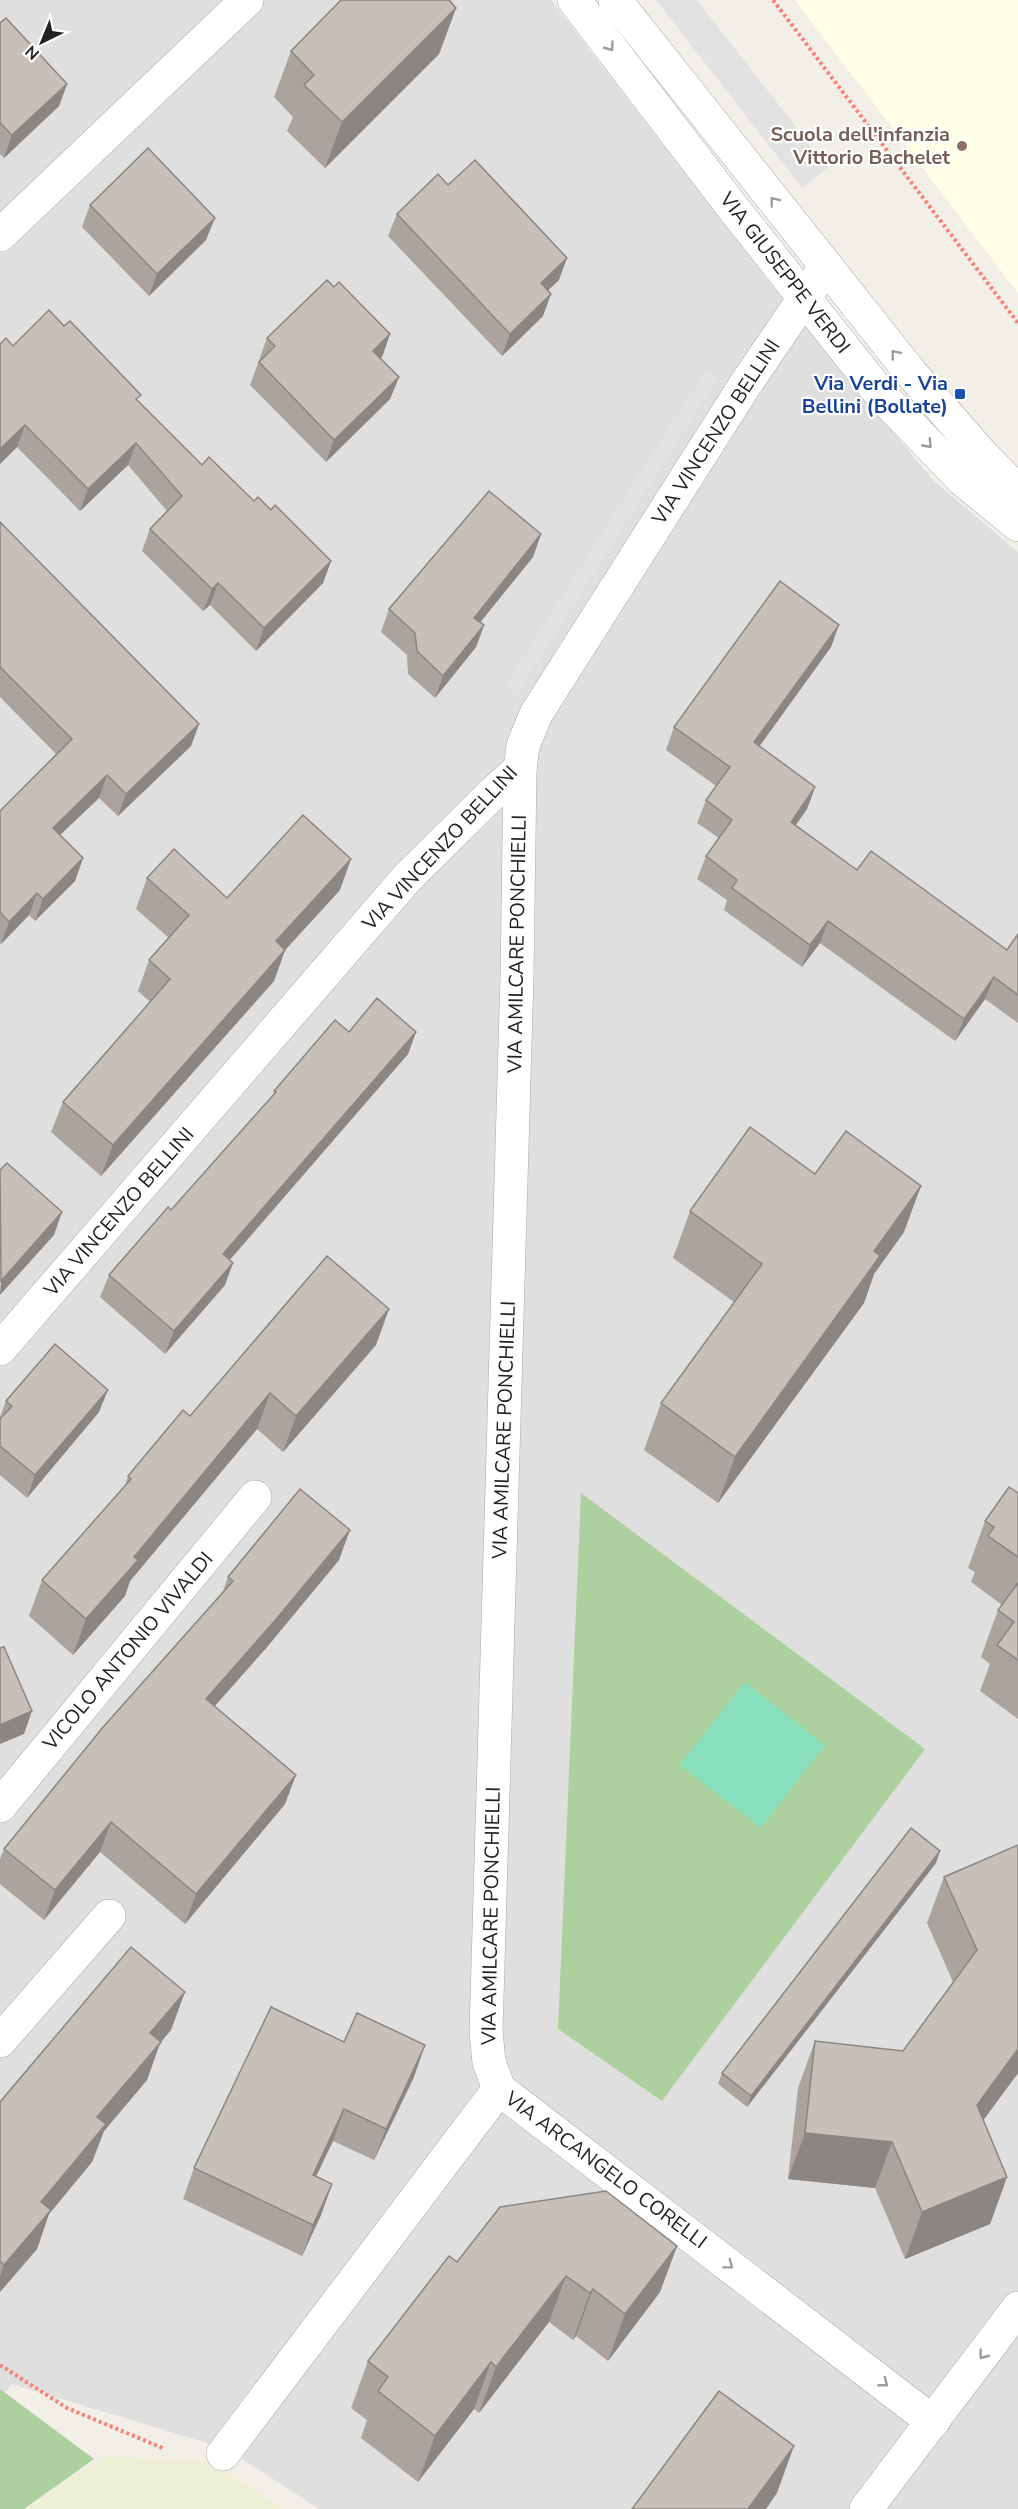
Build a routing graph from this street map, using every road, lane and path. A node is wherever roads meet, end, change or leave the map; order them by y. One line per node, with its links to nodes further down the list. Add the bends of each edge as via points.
1 (247, 0): 5 (street)
2 (574, 0): 7 (street, VIA GIUSEPPE VERDI, one-way to 7)
3 (615, 0): 6 (street, VIA GIUSEPPE VERDI, one-way to 3)
4 (772, 0): 8 (path)
5 (0, 235)
6 (826, 266): 7 (street, VIA VINCENZO BELLINI); 9 (street, VIA GIUSEPPE VERDI, one-way to 6, via 923,387)
7 (803, 298): 10 (street, VIA GIUSEPPE VERDI, one-way to 10, via 882,396 963,480); 11 (street, VIA VINCENZO BELLINI, via 536,714 523,746)
8 (1018, 323)
9 (1018, 491)
10 (1018, 525)
11 (520, 769): 12 (street, VIA VINCENZO BELLINI, via 407,879); 17 (street, VIA AMILCARE PONCHIELLI, via 486,2032 489,2062)
12 (0, 1349)
13 (255, 1497): 14 (street, VICOLO ANTONIO VIVALDI)
14 (0, 1806)
15 (109, 1916): 16 (street)
16 (0, 2041)
17 (499, 2089): 20 (street, VIA ARCANGELO CORELLI, one-way to 20); 22 (street, VIA ARCANGELO CORELLI)
18 (1018, 2308): 20 (street, one-way to 20)
19 (0, 2365): 21 (path, via 67,2408)
20 (933, 2422): 23 (street)
21 (165, 2449)
22 (223, 2454)
23 (866, 2509)

